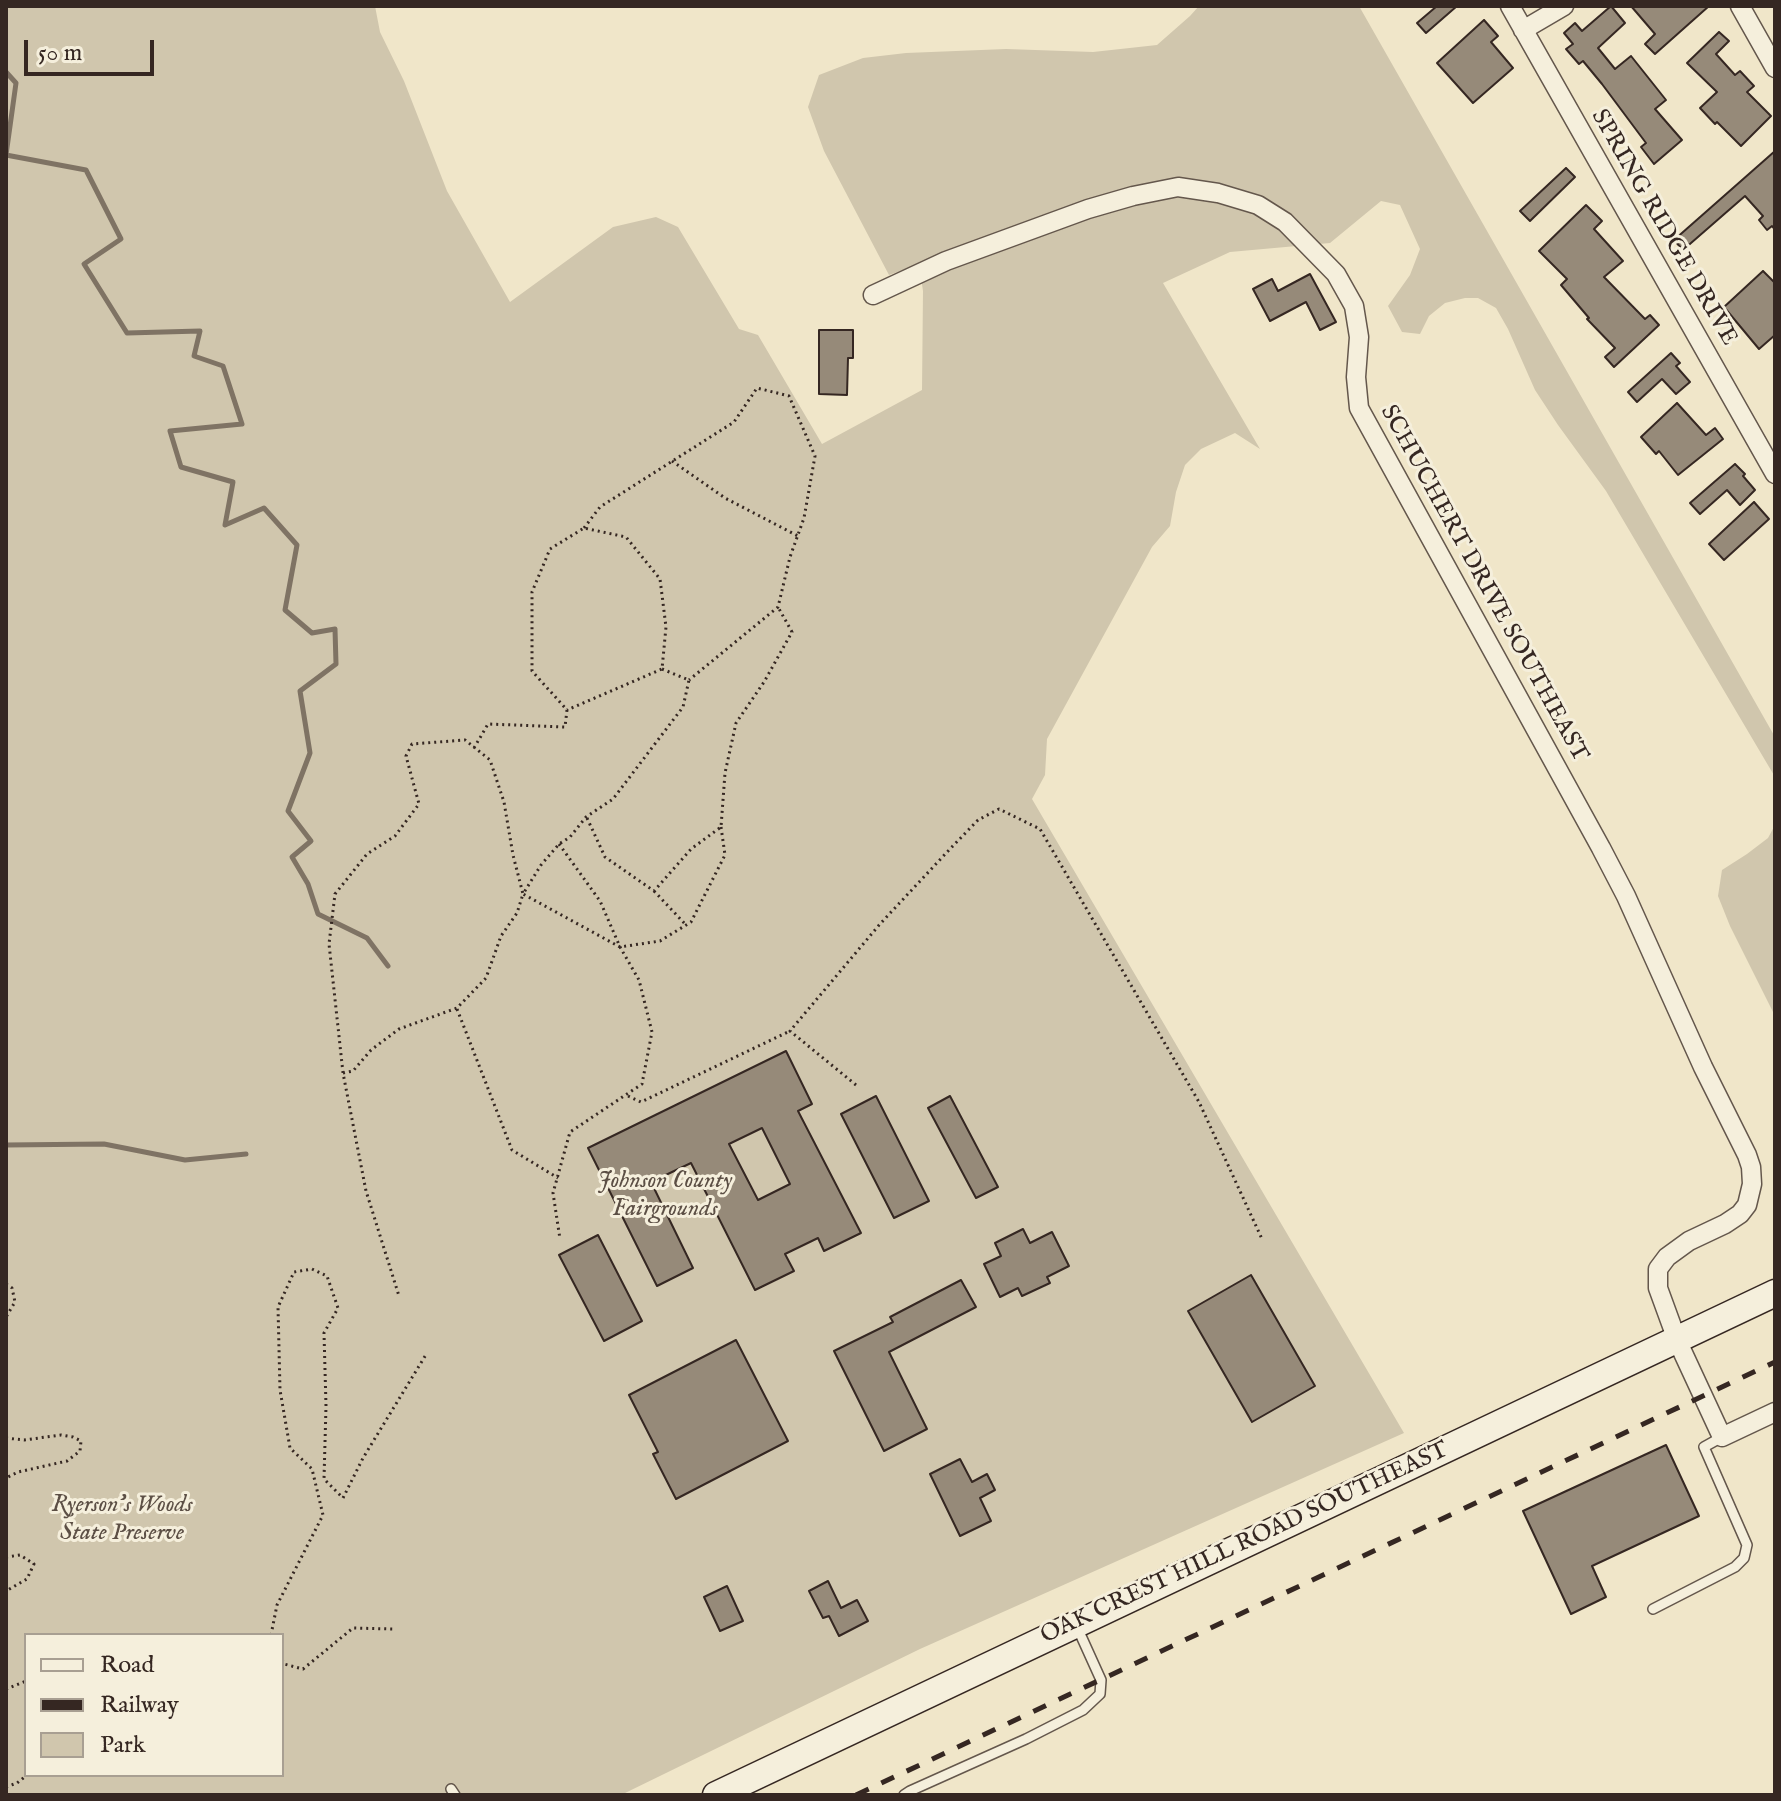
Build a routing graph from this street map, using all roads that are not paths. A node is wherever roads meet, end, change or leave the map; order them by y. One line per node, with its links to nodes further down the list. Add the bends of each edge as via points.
1 (1510, 6): 4 (street, SPRING RIDGE DRIVE)
2 (1564, 6): 4 (street)
3 (1740, 6): 5 (street)
4 (1523, 30): 7 (street, SPRING RIDGE DRIVE)
5 (1775, 68)
6 (873, 295): 9 (street, SCHUCHERT DRIVE SOUTHEAST, via 946,261 1088,209 1178,187 1258,205 1285,222 1336,274 1354,306 1359,408 1626,896 1751,1167 1752,1184 1740,1214 1689,1241 1658,1269 1658,1288)
7 (1773, 467)
8 (1775, 1293): 9 (main road, OAK CREST HILL ROAD SOUTHEAST)
9 (1677, 1340): 11 (street); 13 (main road, OAK CREST HILL ROAD SOUTHEAST)
10 (1775, 1412): 11 (street)
11 (1722, 1437): 12 (lane, via 1704,1447 1747,1545 1744,1558)
12 (1653, 1609)
13 (1076, 1624): 14 (main road, OAK CREST HILL ROAD SOUTHEAST); 15 (lane, via 1101,1680 1100,1694 1083,1710)
14 (716, 1795)
15 (904, 1795)

